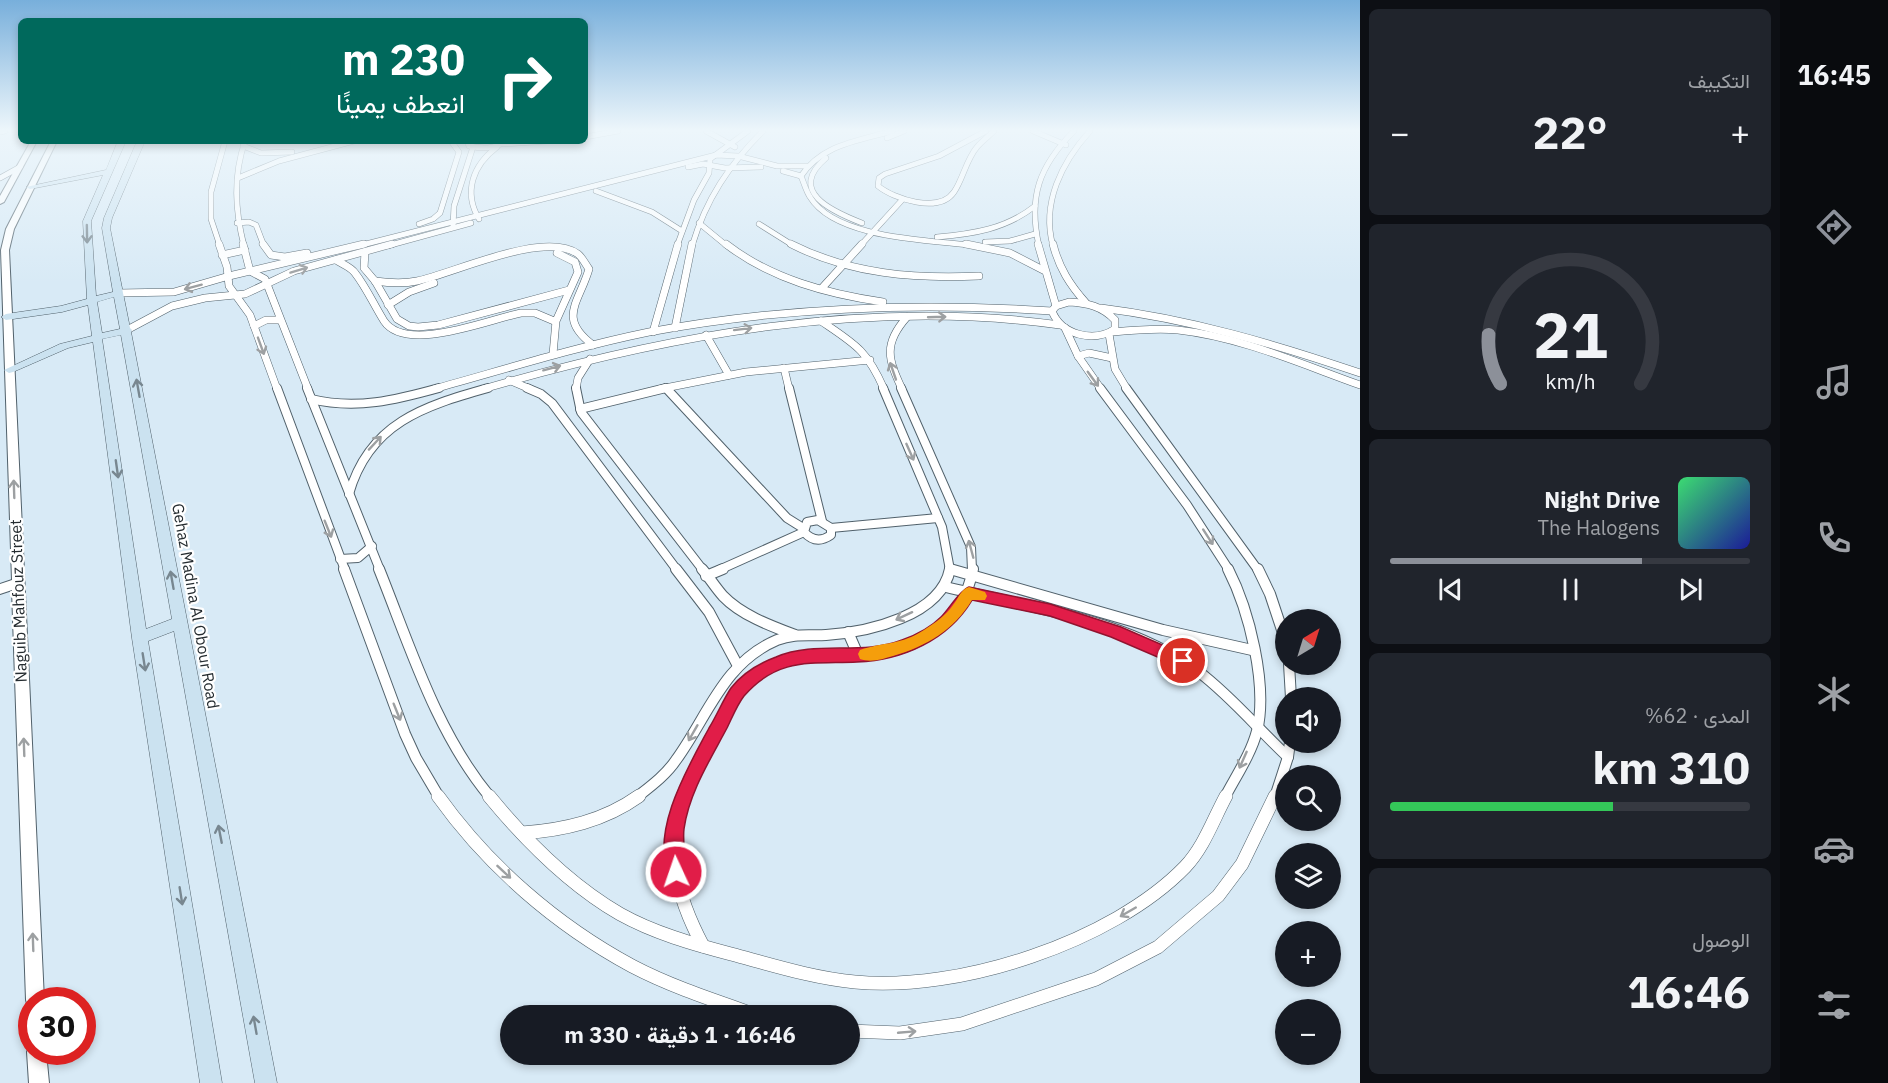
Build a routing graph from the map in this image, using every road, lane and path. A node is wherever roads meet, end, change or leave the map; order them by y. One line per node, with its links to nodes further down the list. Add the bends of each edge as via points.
1 (11, 182): 23 (street)
2 (33, 182): 21 (street, Naguib Mahfouz Street)
3 (51, 182): 21 (main road)
4 (104, 182): 53 (main road, one-way to 53, via 87,222)
5 (124, 182): 51 (main road, Gehaz Madina Al Obour Road, via 106,228)
6 (214, 182): 37 (street, via 211,219)
7 (238, 182): 27 (street)
8 (450, 182): 27 (street, via 440,213 426,222 285,257 267,252 256,225)
9 (461, 182): 29 (street)
10 (472, 182): 26 (street, via 469,197)
11 (616, 182): 26 (street)
12 (632, 182): 22 (street)
13 (704, 182): 32 (street)
14 (720, 182): 28 (street)
15 (802, 182): 31 (street, via 803,191 823,213 846,224)
16 (810, 182): 31 (street, via 825,205)
17 (878, 182): 24 (street, via 879,189)
18 (958, 182): 24 (street, via 950,196 926,203)
19 (1041, 182): 25 (street)
20 (1056, 182): 48 (street, via 1050,217)
21 (30, 187): 44 (street, Naguib Mahfouz Street, via 10,229)
22 (596, 191): 26 (street); 32 (street, via 652,212)
23 (2, 197)
24 (902, 200): 31 (street)
25 (1035, 206): 33 (street); 34 (street, via 1017,219 993,228)
26 (478, 218): 29 (street)
27 (237, 223): 35 (street)
28 (699, 223): 49 (street, via 740,254 768,269); 66 (street)
29 (453, 224): 36 (street); 41 (street)
30 (759, 224): 39 (street, via 794,246)
31 (875, 230): 34 (street); 39 (street); 40 (street, via 995,249 1021,257)
32 (682, 231): 68 (street)
33 (1035, 234): 34 (street, via 993,243); 40 (street)
34 (936, 237)
35 (245, 250): 37 (street); 41 (street)
36 (365, 252): 38 (street); 45 (street, via 364,268)
37 (222, 255): 42 (street)
38 (336, 260): 46 (street, one-way to 38, via 294,271); 62 (street, via 354,271 386,324 400,334 425,336 521,313 535,313)
39 (843, 264): 43 (street, via 918,276); 49 (street)
40 (1043, 270): 47 (street)
41 (250, 271): 42 (street); 46 (street, via 262,275)
42 (229, 276): 51 (street, one-way to 51, via 174,292); 52 (street, via 229,286)
43 (979, 276)
44 (3, 279): 59 (street, Naguib Mahfouz Street)
45 (375, 281): 55 (street); 73 (street, via 419,281 526,249 564,248 587,264 588,273 571,317 576,332)
46 (266, 285): 52 (street); 61 (street)
47 (1048, 285): 48 (street); 58 (street)
48 (1063, 287): 54 (street)
49 (822, 288): 56 (street)
50 (569, 290): 55 (street, via 428,327 402,323); 55 (street, via 578,272 575,262 563,254 537,252 422,287); 62 (street)
51 (119, 293): 53 (main road); 67 (main road, Gehaz Madina Al Obour Road)
52 (236, 295): 64 (street); 67 (street, via 172,306)
53 (92, 302): 59 (main road); 71 (main road)
54 (1086, 303): 57 (street); 58 (street, via 1069,302)
55 (388, 305)
56 (912, 306): 58 (street); 66 (street, via 783,313)
57 (1101, 308): 69 (street, via 1115,320); 82 (street, via 1217,328)
58 (1054, 309): 65 (street, via 1053,318)
59 (6, 317): 81 (street, Naguib Mahfouz Street)
60 (907, 317): 63 (street); 65 (street, one-way to 65, via 1004,318); 99 (street, one-way to 60, via 969,540 891,365 889,344)
61 (279, 320): 64 (street, via 266,320); 88 (street)
62 (554, 321): 75 (street)
63 (821, 321): 70 (street, one-way to 63); 79 (street, via 849,337)
64 (254, 326): 97 (street, one-way to 97)
65 (1063, 327): 69 (street, via 1091,336); 76 (street)
66 (675, 328): 68 (street)
67 (127, 330): 71 (main road); 106 (main road, Gehaz Madina Al Obour Road, one-way to 67)
68 (653, 332): 72 (street)
69 (1111, 333): 78 (street); 85 (street, via 1158,330 1200,334)
70 (706, 335): 74 (street); 83 (street)
71 (98, 336): 81 (main road); 109 (main road, one-way to 109)
72 (621, 338): 73 (street); 74 (street)
73 (593, 345): 75 (street)
74 (628, 350): 77 (street)
75 (553, 354): 87 (street)
76 (1078, 356): 78 (street, via 1089,353); 110 (street, one-way to 110, via 1211,540 1240,596)
77 (590, 358): 84 (street, one-way to 77); 90 (street, via 575,385)
78 (1112, 358): 105 (street, via 1136,404 1257,567)
79 (870, 360): 80 (street); 92 (street, one-way to 92)
80 (784, 368): 83 (street); 93 (street)
81 (9, 370): 101 (street, Naguib Mahfouz Street, one-way to 81)
82 (1360, 373)
83 (729, 375): 86 (street)
84 (509, 380): 89 (street); 112 (street, via 552,403 709,612)
85 (1360, 385)
86 (666, 388): 90 (street); 95 (street, via 787,518)
87 (418, 394): 88 (street, via 358,406); 89 (street)
88 (311, 399): 91 (street)
89 (424, 408): 91 (street, one-way to 89, via 358,465 373,445 392,427)
90 (580, 409): 100 (street)
91 (349, 494): 96 (street)
92 (938, 518): 94 (street); 98 (street)
93 (822, 521): 94 (street); 95 (street, via 810,521)
94 (831, 528): 95 (street, via 831,535 819,540 810,538)
95 (804, 530): 100 (street)
96 (372, 546): 97 (street, via 358,558); 118 (street, via 429,694 456,749)
97 (340, 559): 121 (street, one-way to 121, via 416,759 464,829 499,868 588,939 673,985)
98 (950, 569): 99 (street); 102 (street)
99 (974, 575): 104 (street); 110 (street, via 1163,630)
100 (706, 576): 108 (street, via 744,613)
101 (17, 584): 103 (street); 120 (street, Naguib Mahfouz Street, one-way to 101)
102 (946, 587): 104 (street); 107 (street, one-way to 107, via 932,601 901,618)
103 (0, 589)
104 (969, 593): 111 (street, via 952,616 927,636 883,653); 115 (street, via 1050,610 1155,647 1208,678)
105 (1275, 609)
106 (180, 622): 109 (main road); 126 (main road, Gehaz Madina Al Obour Road, one-way to 106)
107 (848, 632): 108 (street); 111 (street)
108 (795, 635): 112 (street, via 754,652)
109 (140, 638): 125 (main road, one-way to 125)
110 (1252, 650): 115 (street, via 1259,697)
111 (858, 655): 114 (street, via 806,655 780,662 756,674 737,693)
112 (738, 666): 113 (street)
113 (708, 707): 114 (street); 118 (street, one-way to 118, via 668,770 635,800 577,826)
114 (724, 716): 119 (street, via 689,782 675,828 678,887)
115 (1257, 729): 117 (street); 119 (street, one-way to 119, via 1209,829 1187,865 1153,897 1101,927 1039,952 946,979 858,982)
116 (1289, 753): 117 (street)
117 (1288, 757): 122 (street, one-way to 117, via 900,1033 962,1024 1096,979 1158,947 1218,896 1242,864 1272,807)
118 (522, 833): 119 (street, via 544,856 607,906 649,928)
119 (704, 946)
120 (34, 987)
121 (728, 1005)
122 (860, 1031)
123 (38, 1065): 124 (street)
124 (39, 1083)
125 (211, 1083)
126 (266, 1083)

